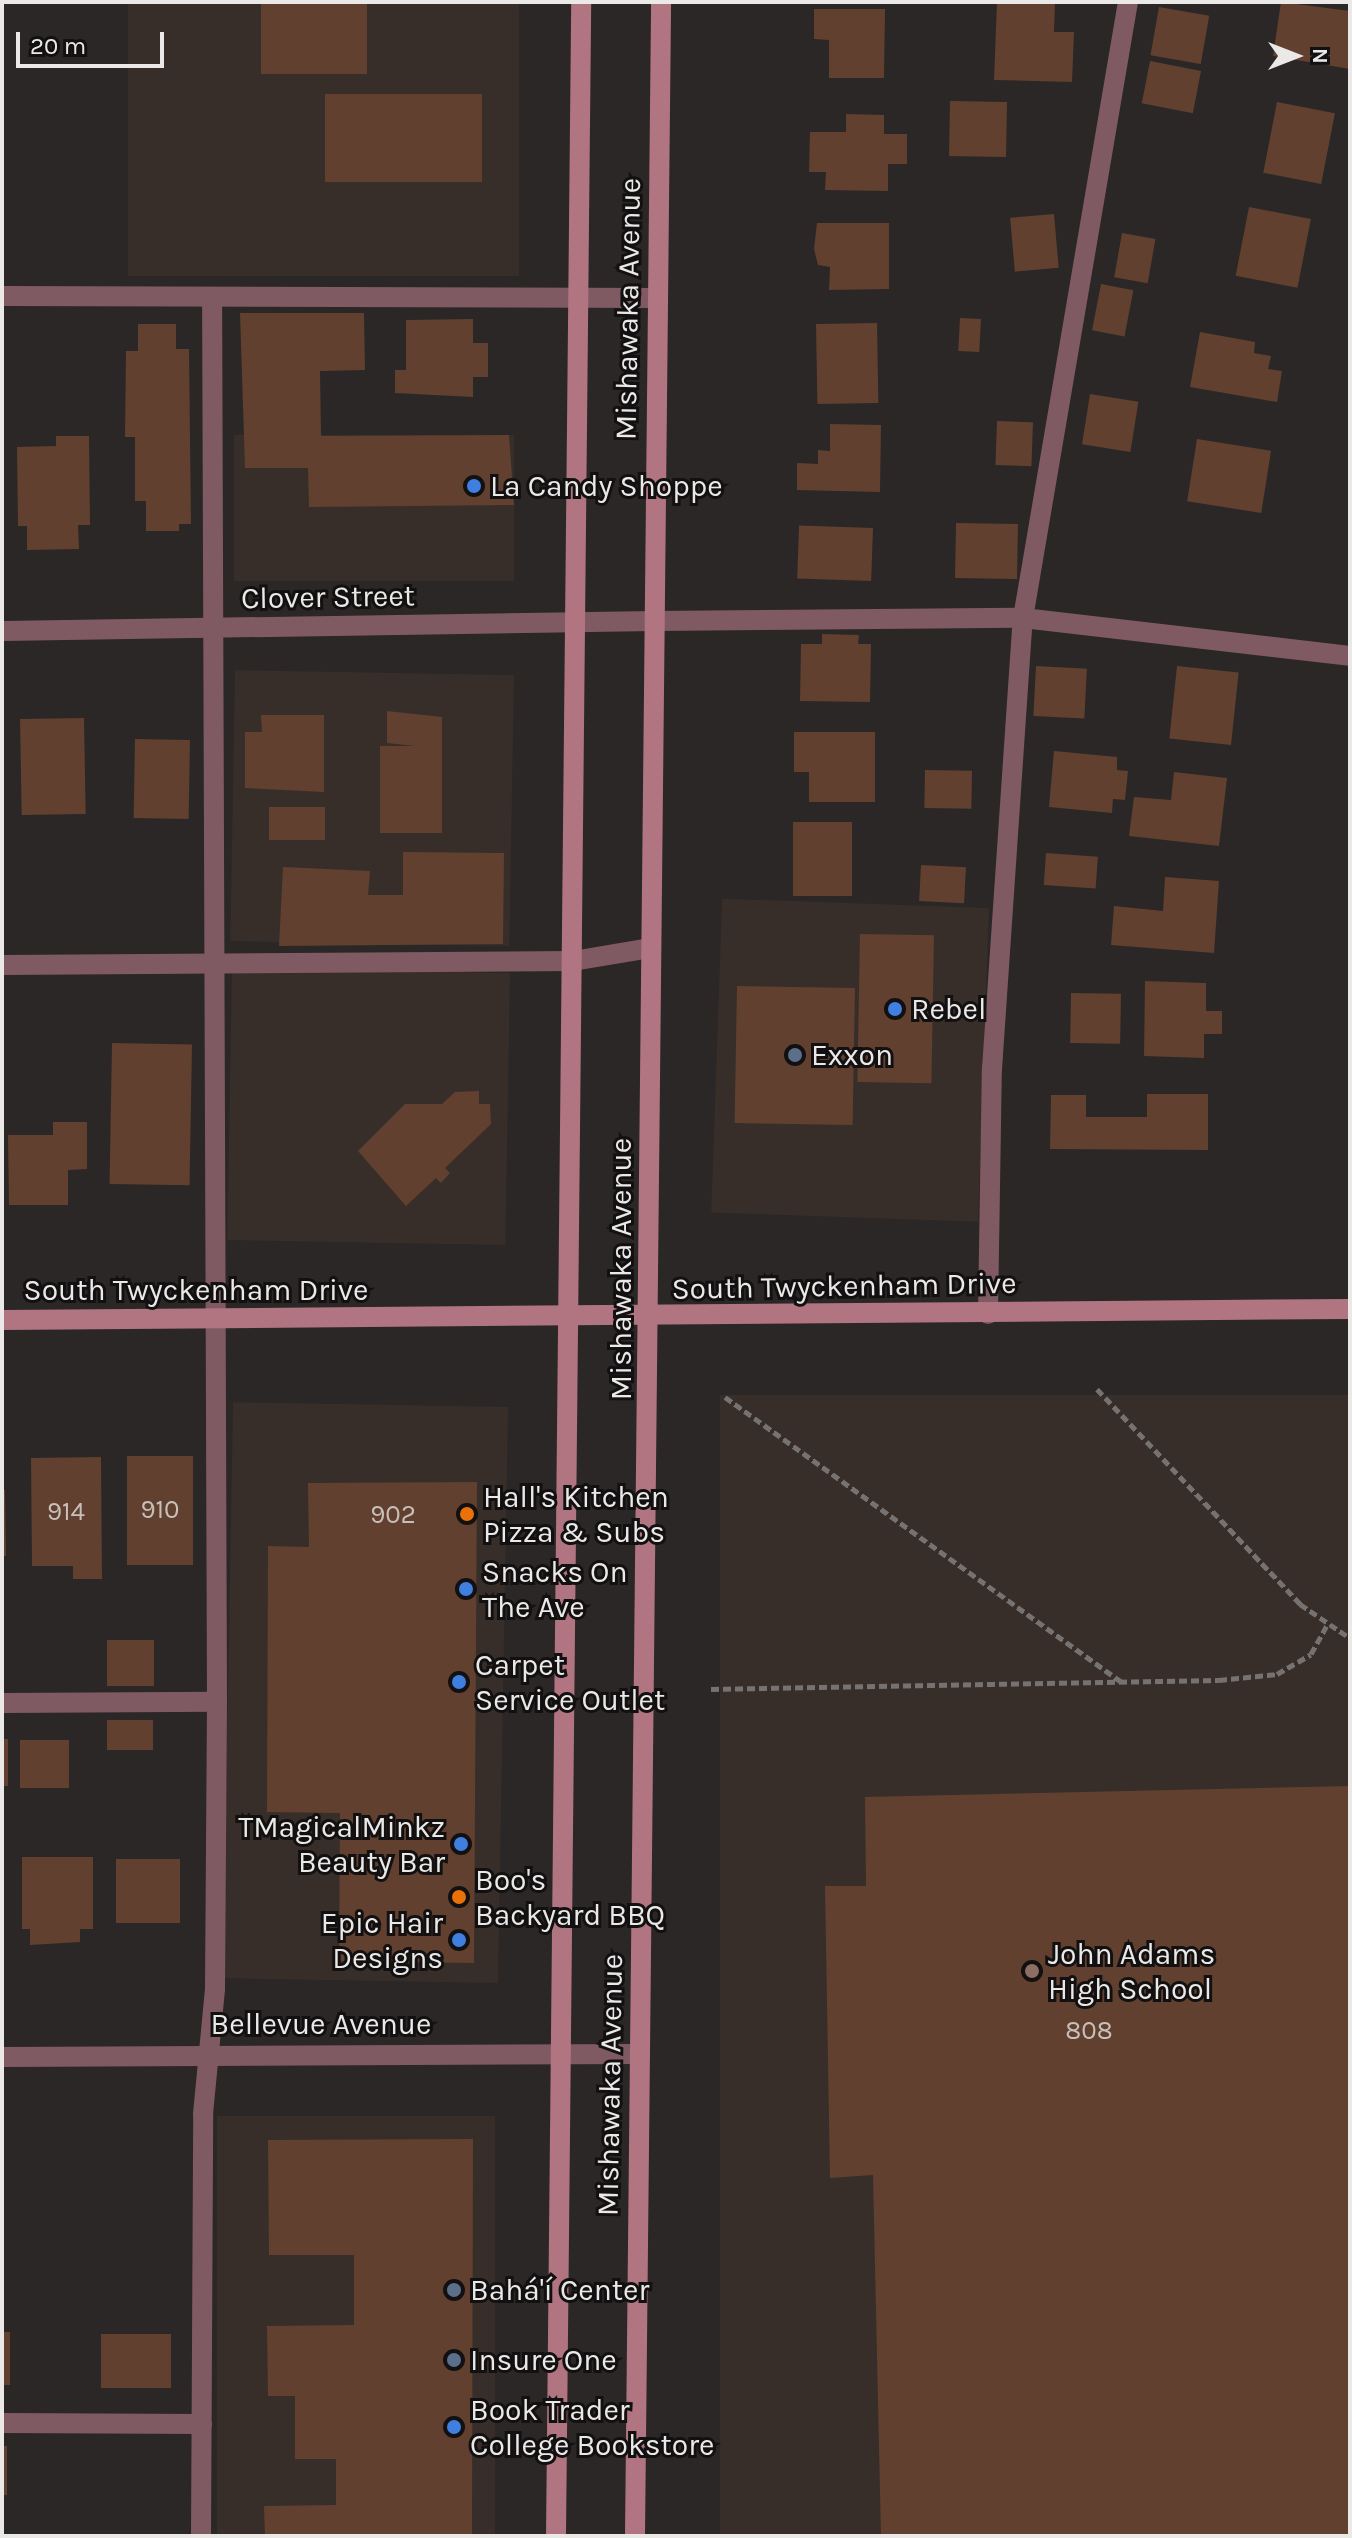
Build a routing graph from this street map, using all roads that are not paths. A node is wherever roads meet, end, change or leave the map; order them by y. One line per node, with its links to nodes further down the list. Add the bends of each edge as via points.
1 (581, 2): 6 (main road, Mishawaka Avenue)
2 (661, 2): 7 (main road, Mishawaka Avenue)
3 (1128, 2): 8 (street)
4 (2, 296): 5 (street)
5 (212, 297): 6 (street); 11 (street)
6 (578, 298): 7 (street); 9 (main road, Mishawaka Avenue)
7 (658, 298): 10 (main road, Mishawaka Avenue)
8 (1023, 618): 10 (street, Clover Street); 13 (street, Clover Street); 19 (street, via 992,1069)
9 (575, 621): 10 (street, Clover Street); 11 (street, Clover Street); 15 (main road, Mishawaka Avenue)
10 (655, 621): 14 (main road, Mishawaka Avenue)
11 (215, 629): 12 (street, Clover Street); 16 (street)
12 (2, 631)
13 (1350, 656)
14 (651, 948): 15 (street); 21 (main road, Mishawaka Avenue)
15 (573, 961): 16 (street); 20 (main road, Mishawaka Avenue)
16 (213, 963): 17 (street); 22 (street)
17 (2, 965)
18 (1350, 1309): 19 (main road, South Twyckenham Drive)
19 (988, 1314): 21 (main road, South Twyckenham Drive)
20 (569, 1318): 21 (main road, South Twyckenham Drive); 22 (main road, South Twyckenham Drive); 26 (main road, Mishawaka Avenue)
21 (651, 1318): 28 (main road, Mishawaka Avenue)
22 (216, 1319): 23 (main road, South Twyckenham Drive); 24 (street)
23 (2, 1320)
24 (217, 1702): 25 (street); 27 (street)
25 (2, 1703)
26 (560, 2053): 27 (street, Bellevue Avenue); 28 (street, Bellevue Avenue); 33 (main road, Mishawaka Avenue)
27 (210, 2054): 29 (street, Bellevue Avenue); 31 (street)
28 (640, 2054): 34 (main road, Mishawaka Avenue)
29 (2, 2057)
30 (2, 2423): 31 (street)
31 (202, 2424): 32 (street)
32 (201, 2536)
33 (556, 2536)
34 (635, 2536)

